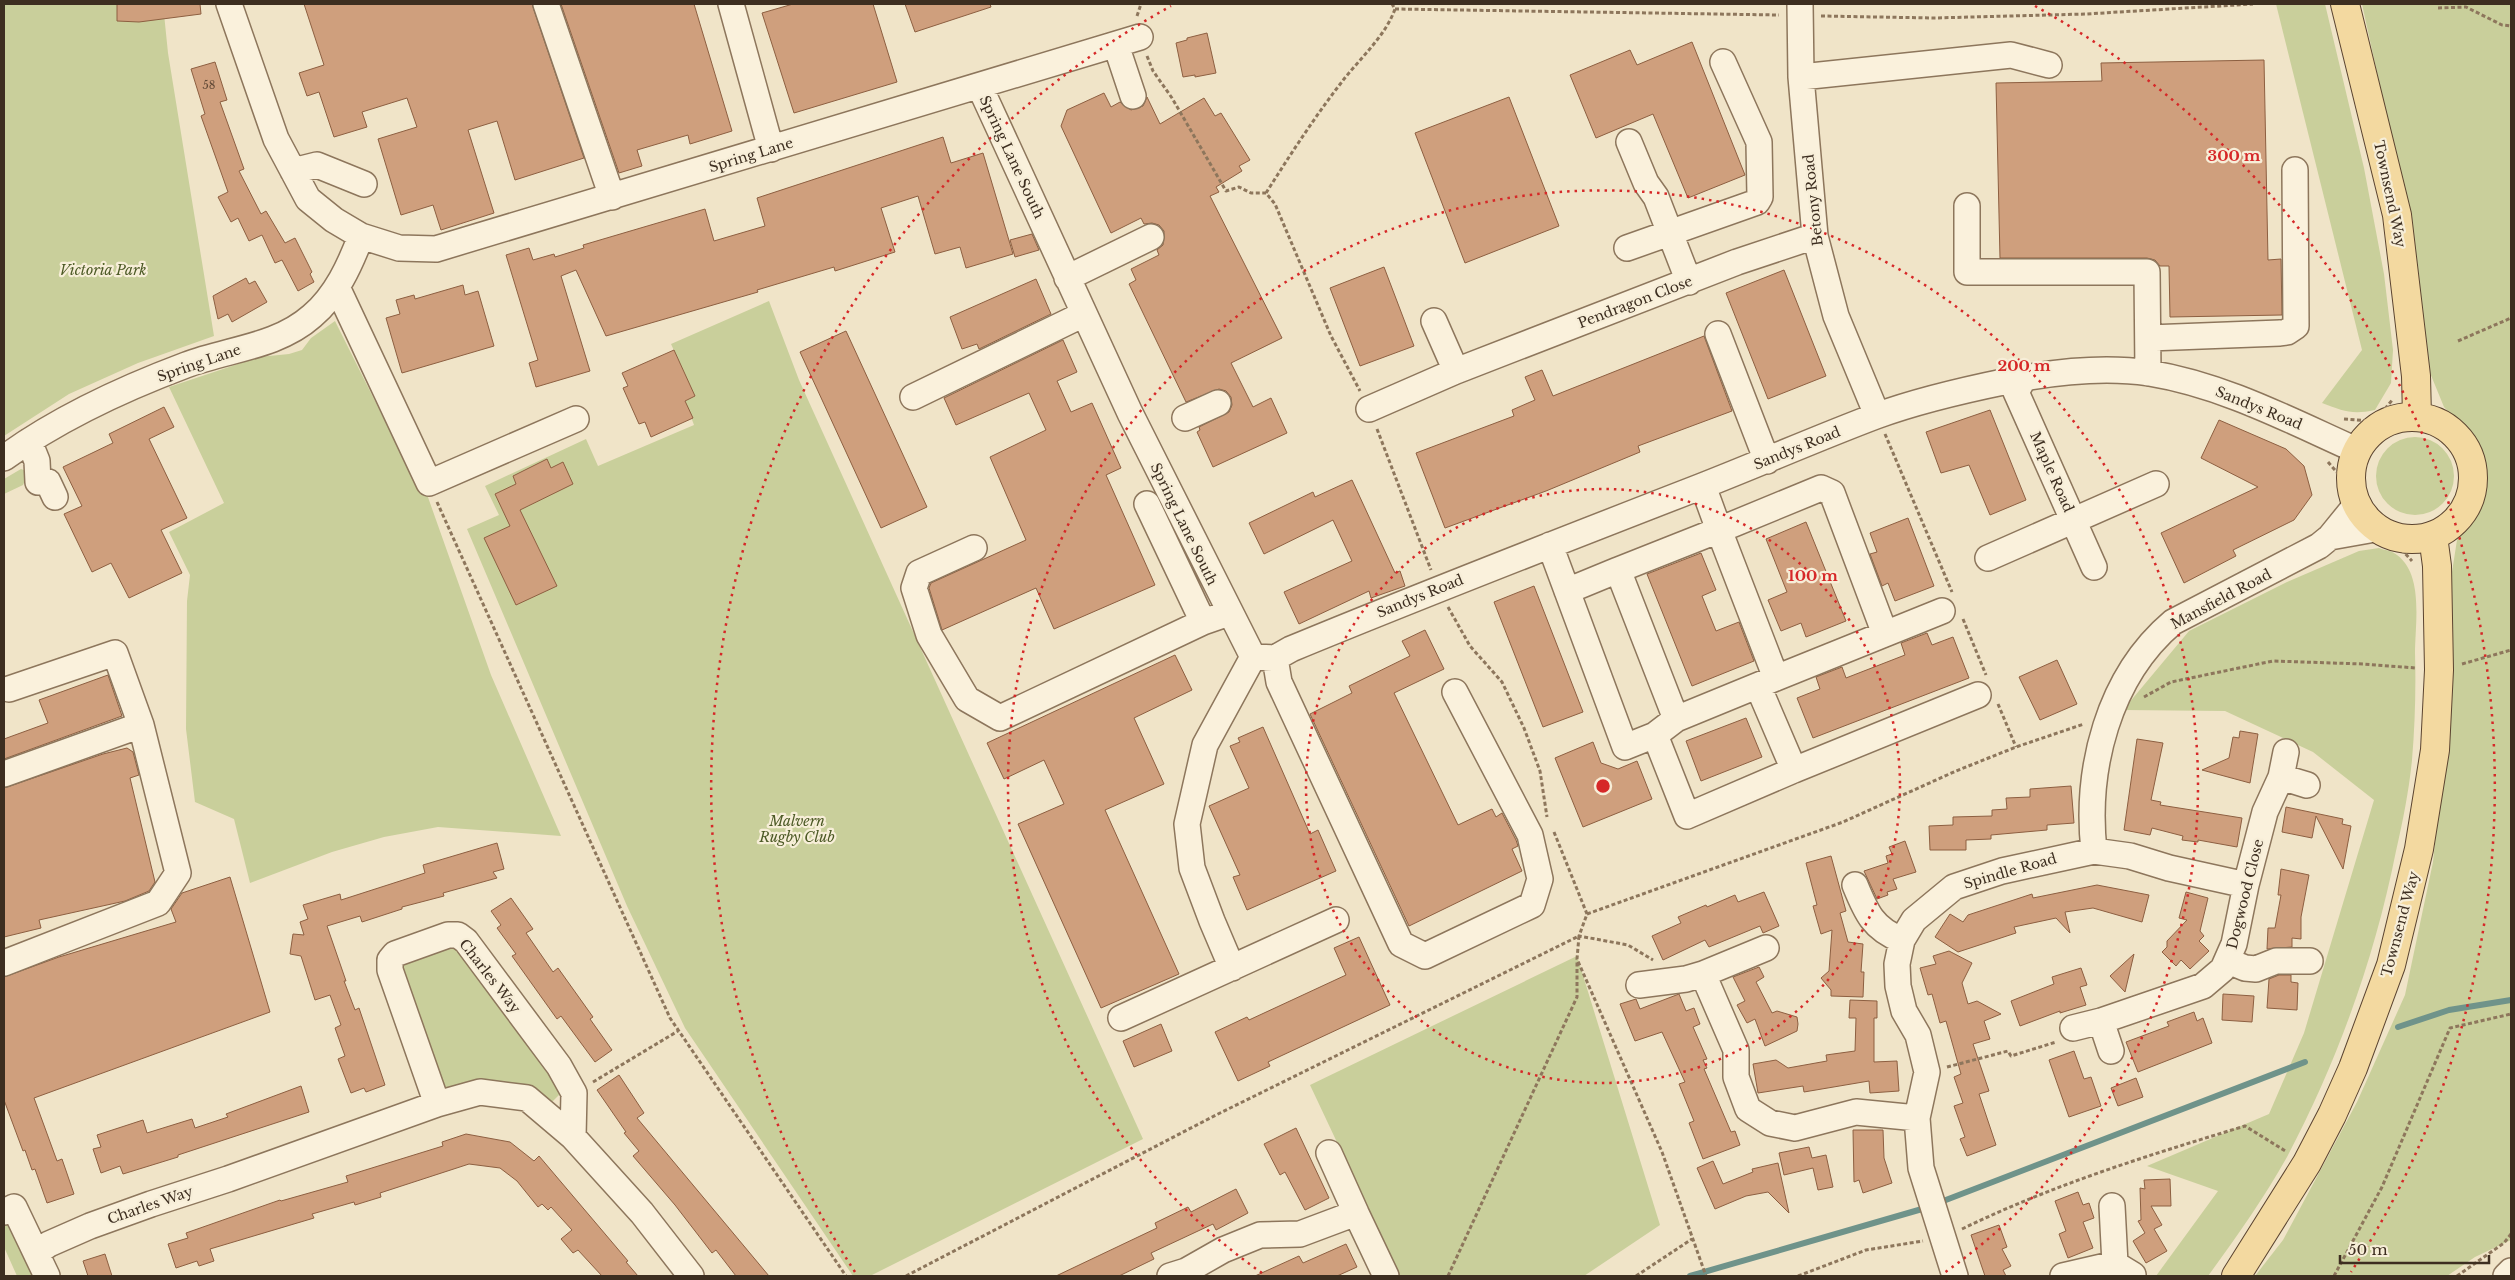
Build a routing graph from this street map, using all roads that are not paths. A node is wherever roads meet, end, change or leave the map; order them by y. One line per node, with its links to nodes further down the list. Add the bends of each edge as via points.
1 (229, 4): 16 (street, Spring Lane, via 276,139)
2 (546, 4): 18 (street)
3 (731, 4): 14 (street)
4 (1800, 4): 10 (street, Betony Road)
5 (2345, 4): 39 (main road, Townsend Way, via 2397,215 2416,376)
6 (1140, 37): 7 (street, Spring Lane)
7 (1116, 45): 11 (street, Spring Lane); 12 (street)
8 (1723, 62): 20 (street, via 1760,142 1760,197 1757,202)
9 (2049, 65): 10 (street, via 2011,55)
10 (1801, 77): 22 (street, Betony Road)
11 (980, 87): 14 (street, Spring Lane); 25 (street, Spring Lane South)
12 (1133, 96)
13 (1629, 142): 20 (street)
14 (771, 149): 18 (street, Spring Lane)
15 (2295, 170): 31 (street, via 2296,326 2280,333)
16 (292, 171): 17 (street, via 317,165); 21 (street, Spring Lane, via 308,199)
17 (364, 184)
18 (612, 197): 21 (street, Spring Lane, via 436,250 399,248)
19 (1967, 206): 31 (street, via 1967,272 2147,272)
20 (1671, 232): 24 (street); 26 (street)
21 (361, 236): 27 (street, Spring Lane, via 351,264)
22 (1815, 236): 26 (street, Pendragon Close); 38 (street, Betony Road, via 1836,316)
23 (1150, 237): 25 (street)
24 (1627, 248)
25 (1067, 278): 28 (street, Spring Lane South)
26 (1689, 282): 32 (street, Pendragon Close)
27 (337, 287): 41 (street, via 429,483); 42 (street, Spring Lane, via 313,316 283,336 187,365 108,397)
28 (1084, 314): 35 (street); 63 (street, Spring Lane South)
29 (1434, 321): 32 (street)
30 (1718, 334): 45 (street)
31 (2149, 338): 33 (street)
32 (1456, 371): 37 (street, Pendragon Close)
33 (2148, 373): 34 (street, Sandys Road, via 2089,370); 43 (street, Sandys Road, via 2230,394)
34 (2024, 378): 38 (street, Sandys Road, via 1958,391); 51 (street, Maple Road, via 2016,392)
35 (913, 397)
36 (1218, 403): 40 (street)
37 (1369, 409)
38 (1878, 415): 45 (street, Sandys Road)
39 (2417, 416): 43 (main road, via 2393,419 2371,431); 54 (main road, via 2437,422 2454,433 2467,450 2473,470 2472,490 2465,510 2452,526)
40 (1185, 418)
41 (576, 419)
42 (29, 441): 44 (street, Spring Lane); 48 (street, via 37,461 38,482 48,482)
43 (2356, 450): 49 (main road, via 2349,478)
44 (4, 458)
45 (1768, 461): 47 (street, Sandys Road)
46 (2156, 484): 51 (street)
47 (1703, 486): 52 (street); 56 (street, Sandys Road)
48 (55, 497)
49 (2349, 500): 53 (main road); 55 (street, Mansfield Road)
50 (1147, 504): 64 (street)
51 (2073, 520): 58 (street); 59 (street, Maple Road)
52 (1719, 530): 60 (street); 65 (street, via 1821,488 1832,493); 67 (street)
53 (2380, 536): 54 (main road, via 2404,540); 55 (street, Mansfield Road)
54 (2433, 536): 111 (main road, Townsend Way, via 2437,566 2439,670 2435,750 2419,850 2390,966 2353,1068 2307,1164)
55 (2330, 537): 79 (street, Mansfield Road, via 2289,563 2173,622 2141,655 2107,716 2092,789)
56 (1550, 545): 61 (street); 66 (street, Sandys Road)
57 (974, 548): 64 (street, via 918,573 914,588 929,635 966,699 1000,718)
58 (1988, 558)
59 (2094, 567)
60 (1618, 570): 61 (street); 71 (street)
61 (1568, 591): 73 (street, via 1625,747)
62 (1952, 607): 65 (street)
63 (1229, 614): 64 (street); 66 (street, Spring Lane South)
64 (1203, 622)
65 (1885, 634): 67 (street)
66 (1264, 658): 69 (street, Spring Lane South, via 1279,682 1400,944 1425,956 1532,905 1540,879 1530,835); 88 (street, via 1205,745 1188,824 1192,868)
67 (1767, 682): 71 (street); 75 (street)
68 (9, 689): 72 (street, via 115,654)
69 (1455, 692)
70 (1988, 692): 75 (street)
71 (1676, 718): 73 (street)
72 (140, 726): 76 (street); 87 (street, via 178,873 158,903)
73 (1655, 735): 75 (street, via 1687,816)
74 (2286, 752): 77 (street, Dogwood Close)
75 (1794, 770)
76 (4, 774)
77 (2281, 778): 78 (street); 80 (street, Dogwood Close, via 2265,812)
78 (2307, 785)
79 (2094, 851): 80 (street, Spindle Road, via 2130,856); 83 (street, Spindle Road, via 2002,871 1954,887 1914,920)
80 (2246, 885): 85 (street, Dogwood Close)
81 (1855, 886): 83 (street, via 1868,917 1888,934)
82 (1336, 920): 88 (street)
83 (1902, 940): 96 (street, Spindle Road, via 1897,964 1898,986 1904,1011 1918,1035 1927,1072)
84 (1766, 948): 89 (street)
85 (2228, 961): 86 (street, via 2256,970 2276,960); 92 (street, Dogwood Close, via 2203,986)
86 (2310, 961)
87 (4, 963)
88 (1232, 968): 91 (street)
89 (1703, 974): 90 (street); 96 (street, via 1736,1050 1736,1078 1748,1109 1770,1123 1795,1128 1856,1112)
90 (1638, 985)
91 (1121, 1018)
92 (2101, 1021): 93 (street, Dogwood Close); 94 (street)
93 (2073, 1028)
94 (2110, 1051)
95 (437, 1104): 97 (street, Charles Way, via 480,1092 527,1098); 97 (street, Charles Way, via 390,970 390,960 395,954 448,935 458,935 466,941 559,1066 574,1094); 102 (street, Charles Way, via 90,1226)
96 (1917, 1118): 109 (street, Spindle Road, via 1921,1168)
97 (573, 1137): 107 (street, Charles Way, via 642,1213)
98 (1329, 1153): 101 (street)
99 (2112, 1206): 103 (street)
100 (4, 1212): 102 (street, via 14,1207)
101 (1356, 1213): 105 (street, via 1300,1234 1260,1235 1223,1250); 108 (street)
102 (36, 1253): 106 (street)
103 (2124, 1270): 110 (street)
104 (2511, 1271): 112 (street)
105 (1182, 1275)
106 (47, 1276)
107 (691, 1276)
108 (1386, 1276)
109 (1955, 1276)
110 (2063, 1276)
111 (2236, 1276)
112 (2506, 1276)

